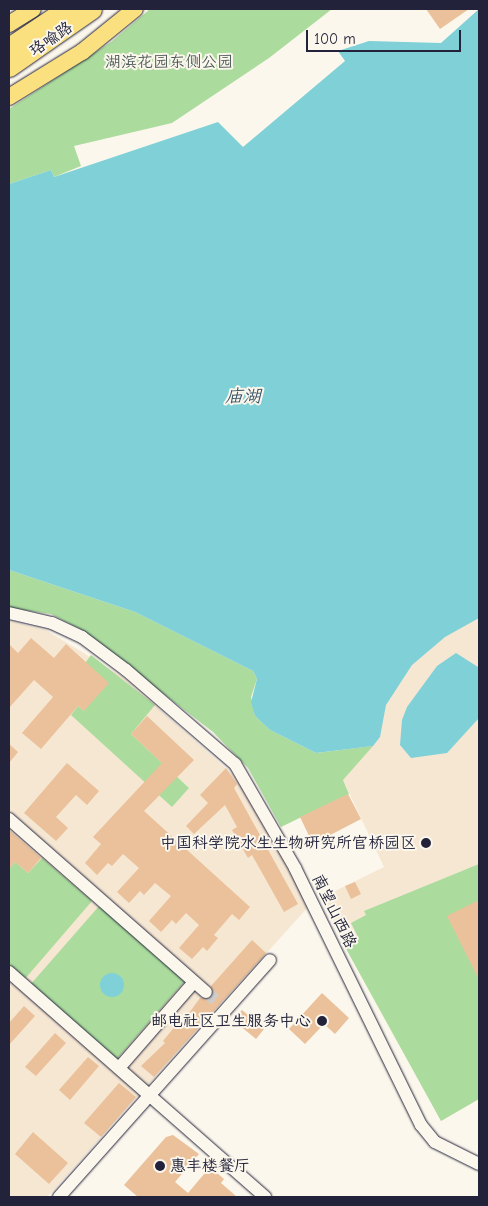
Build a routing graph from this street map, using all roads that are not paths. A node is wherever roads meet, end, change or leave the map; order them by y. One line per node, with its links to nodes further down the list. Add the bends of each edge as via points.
1 (33, 9): 5 (main road)
2 (66, 9): 6 (highway, 珞喻路)
3 (92, 9): 7 (highway, 珞喻路)
4 (135, 9): 8 (main road, via 82,52)
5 (9, 24)
6 (9, 47)
7 (9, 67)
8 (9, 97)
9 (9, 613): 17 (street, 南望山西路, via 52,623 82,637 126,670 235,764 295,868 421,1125 435,1142)
10 (9, 818): 13 (street)
11 (270, 960): 16 (street, via 223,1007)
12 (9, 972): 15 (street)
13 (194, 982): 14 (street); 15 (street)
14 (206, 992)
15 (118, 1068): 16 (street)
16 (150, 1095): 18 (street); 19 (street)
17 (479, 1164)
18 (59, 1197)
19 (264, 1197)

